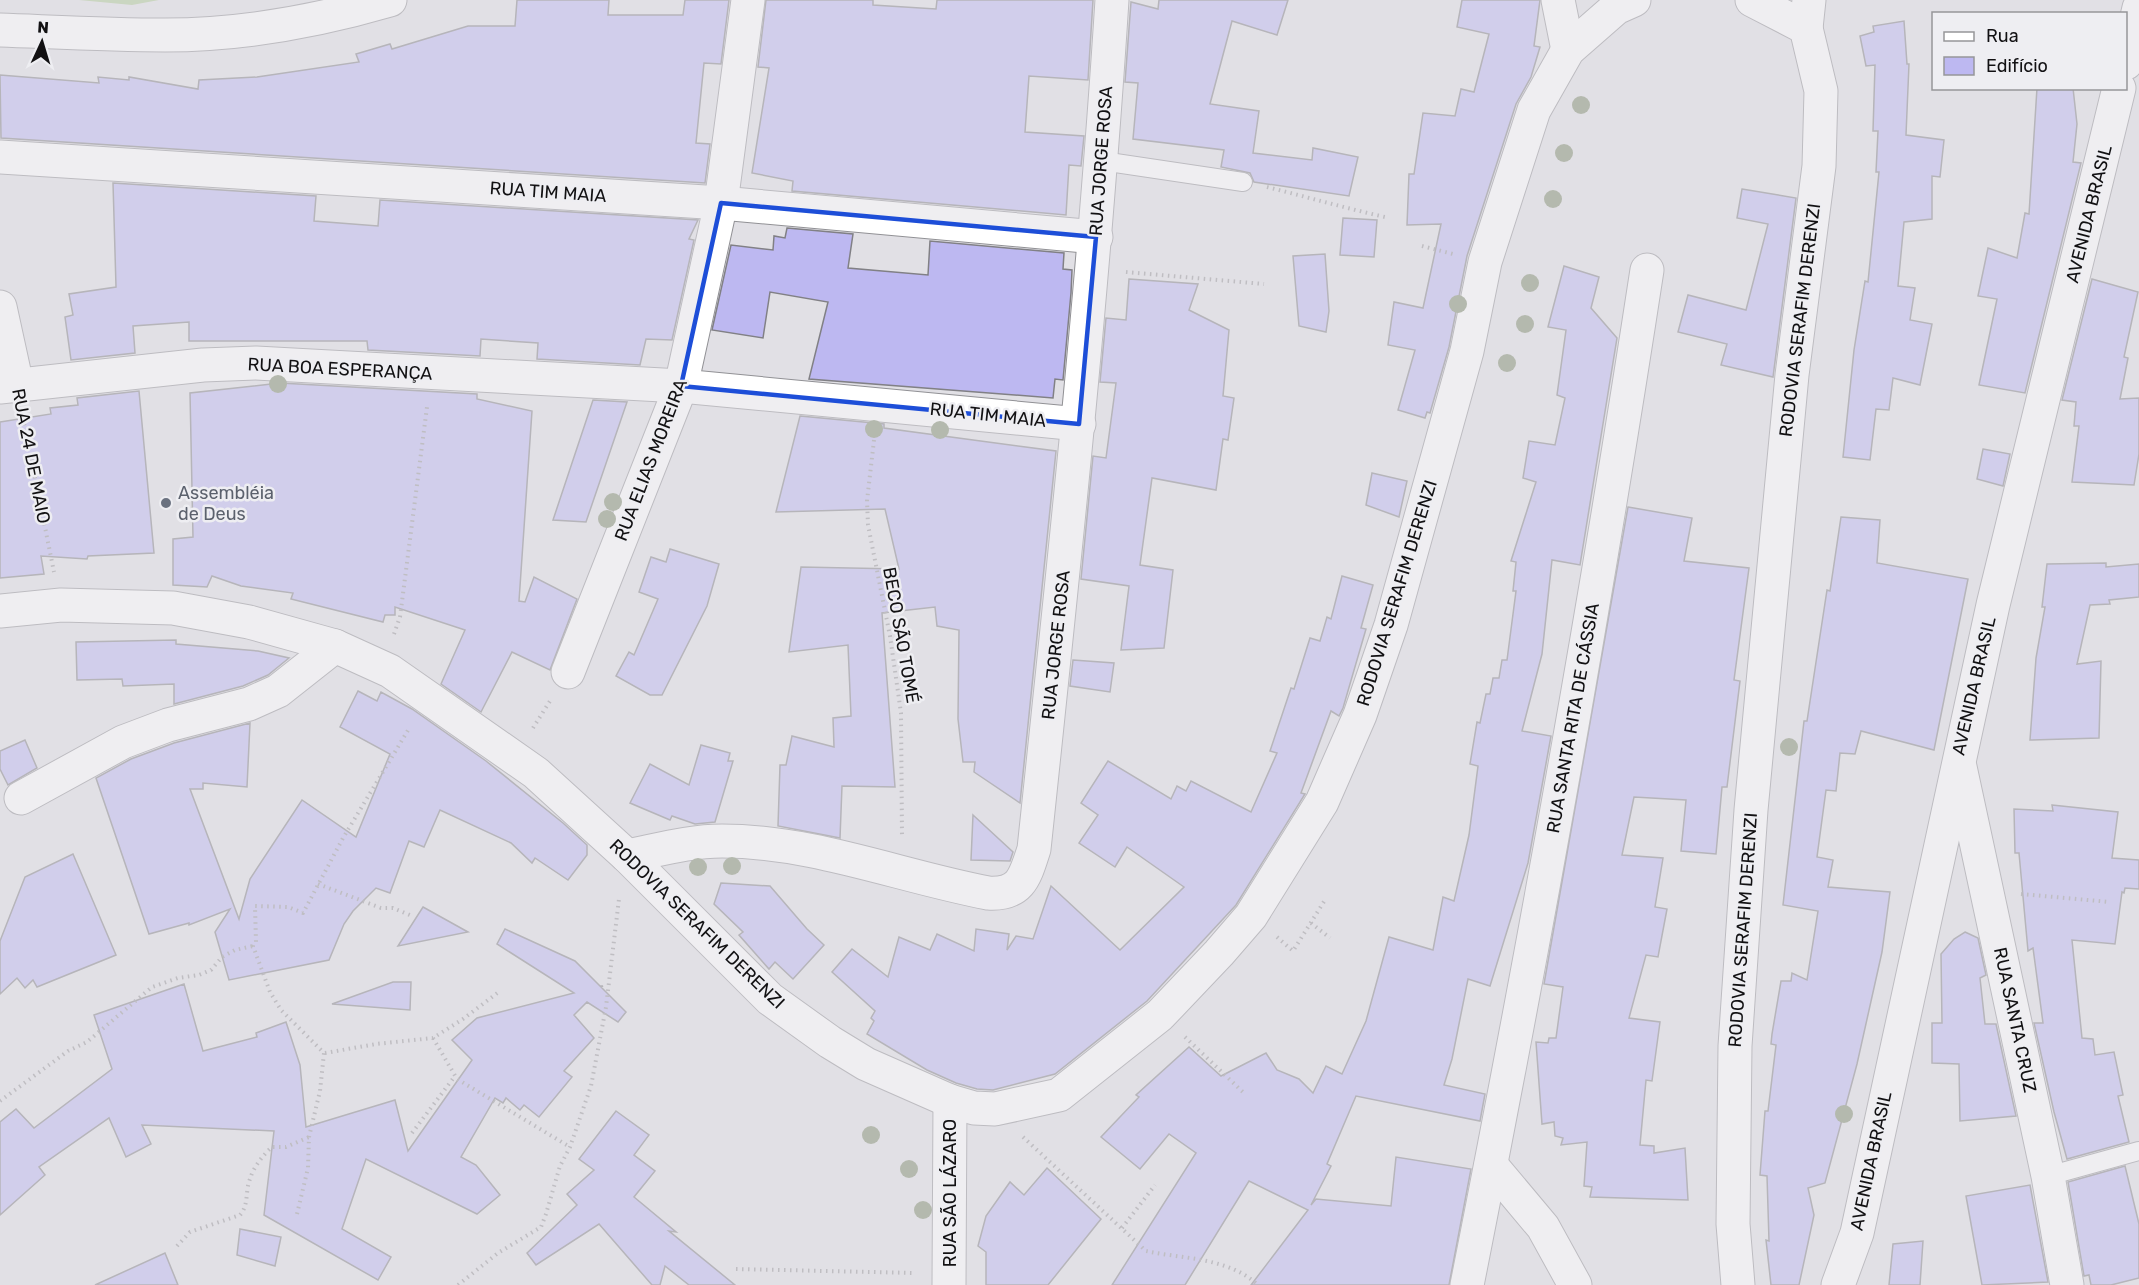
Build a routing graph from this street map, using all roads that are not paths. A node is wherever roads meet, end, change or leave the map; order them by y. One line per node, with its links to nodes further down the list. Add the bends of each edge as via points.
1 (390, 0): 9 (street, via 266,27 166,35)
2 (747, 0): 16 (street, RUA ELIAS MOREIRA)
3 (1112, 0): 14 (street, RUA JORGE ROSA)
4 (1558, 0): 10 (street)
5 (1634, 0): 10 (street, RODOVIA SERAFIM DERENZI, via 1616,8)
6 (1752, 0): 8 (street, RODOVIA SERAFIM DERENZI)
7 (2139, 8): 11 (street)
8 (1808, 14): 36 (street, RODOVIA SERAFIM DERENZI, via 1821,91 1819,166 1792,375 1750,822 1735,1046 1733,1224)
9 (0, 30)
10 (1568, 50): 29 (street, RODOVIA SERAFIM DERENZI, via 1534,110 1485,262 1467,351 1391,625 1360,715 1322,802 1251,916 1160,1015 1059,1095 995,1108 974,1108)
11 (2127, 59)
12 (2119, 90): 26 (street, AVENIDA BRASIL)
13 (0, 157): 16 (street, RUA TIM MAIA)
14 (1102, 161): 15 (lane); 17 (street, RUA JORGE ROSA)
15 (1243, 182)
16 (721, 203): 17 (street, RUA TIM MAIA); 21 (street, RUA ELIAS MOREIRA)
17 (1096, 237): 22 (street, RUA JORGE ROSA)
18 (1647, 270): 31 (street, RUA SANTA RITA DE CÁSSIA, via 1615,476)
19 (0, 308): 20 (street, RUA 24 DE MAIO)
20 (8, 386): 21 (street, RUA BOA ESPERANÇA, via 256,363)
21 (681, 386): 22 (street, RUA TIM MAIA); 25 (street, RUA ELIAS MOREIRA)
22 (1079, 424): 28 (street, RUA JORGE ROSA, via 1034,849 1020,884 1006,894 950,885 836,855 744,841 690,844)
23 (0, 610): 24 (street, RODOVIA SERAFIM DERENZI, via 61,604 173,608 249,622)
24 (335, 646): 27 (street, via 278,691 249,704 168,725 123,742); 28 (street, RODOVIA SERAFIM DERENZI, via 429,696 513,755)
25 (568, 672)
26 (1958, 757): 32 (street, RUA SANTA CRUZ); 37 (street, AVENIDA BRASIL, via 1857,1233)
27 (21, 798)
28 (627, 856): 29 (street, RODOVIA SERAFIM DERENZI, via 770,999 866,1064)
29 (950, 1101): 33 (street, RUA SÃO LÁZARO)
30 (2139, 1151): 32 (lane)
31 (1491, 1165): 34 (street, RUA SANTA RITA DE CÁSSIA); 35 (street, via 1543,1227)
32 (2048, 1176): 38 (street, RUA SANTA CRUZ)
33 (950, 1279)
34 (1467, 1285)
35 (1575, 1285)
36 (1738, 1285)
37 (1838, 1285)
38 (2067, 1285)

